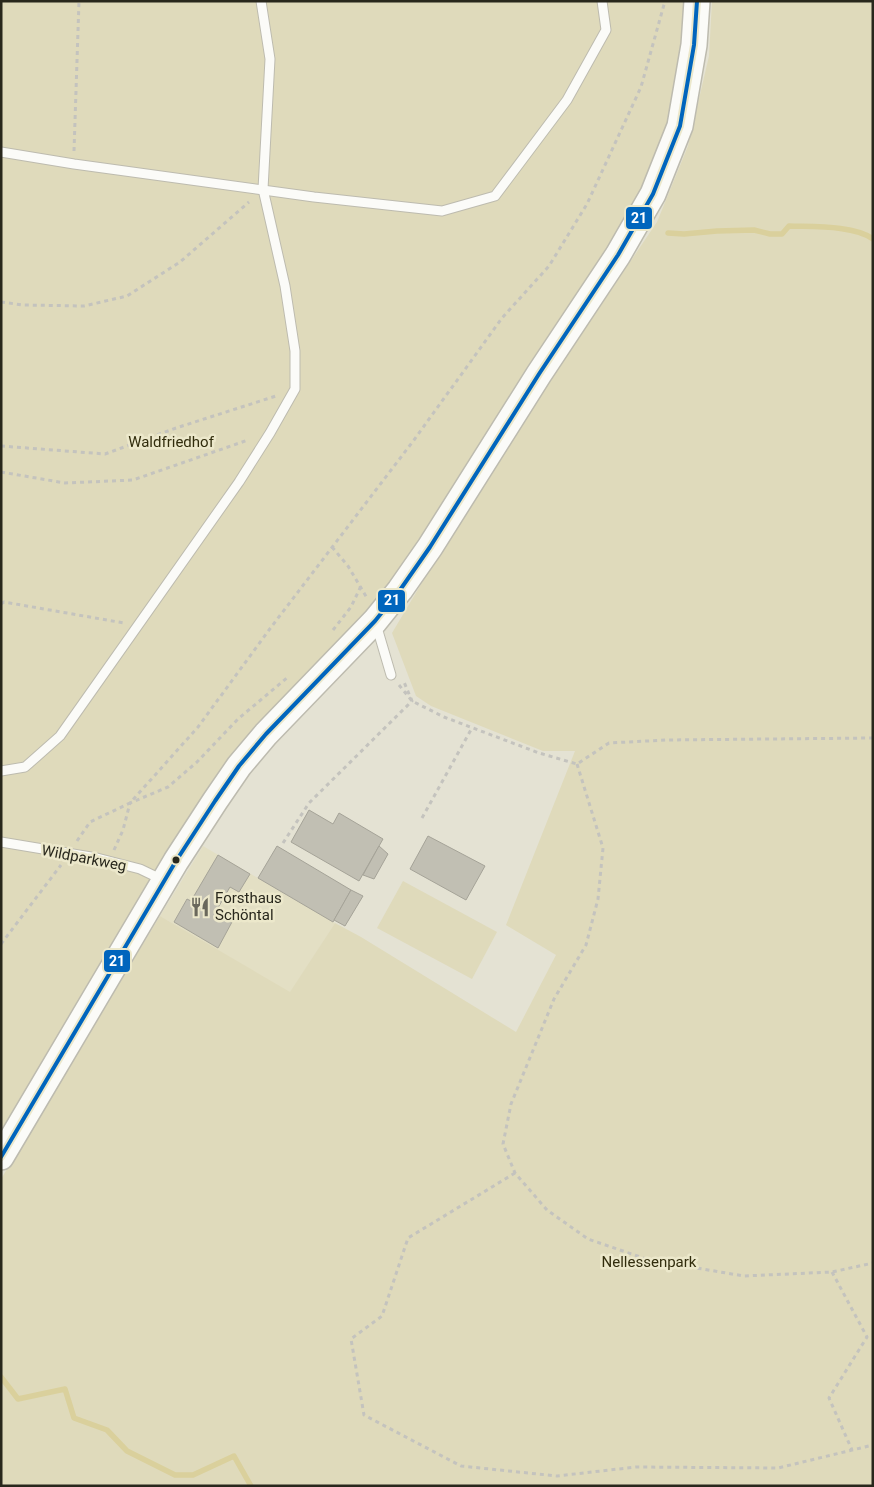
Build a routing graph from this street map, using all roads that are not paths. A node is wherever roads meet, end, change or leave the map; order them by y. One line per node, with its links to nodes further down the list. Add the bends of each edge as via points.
1 (261, 1): 5 (lane, via 270,59)
2 (602, 1): 5 (lane, via 606,30 567,100 495,196 442,211)
3 (697, 1): 6 (street, via 694,45 680,126 653,194 618,255 430,547)
4 (1, 152): 5 (lane)
5 (263, 189): 8 (lane, via 285,286 295,351 295,389 239,482 60,736 25,766)
6 (375, 621): 7 (lane); 10 (street, via 239,766)
7 (391, 675)
8 (1, 771)
9 (1, 842): 10 (lane, Wildparkweg, via 109,861 140,869)
10 (164, 881): 11 (street)
11 (1, 1157)

